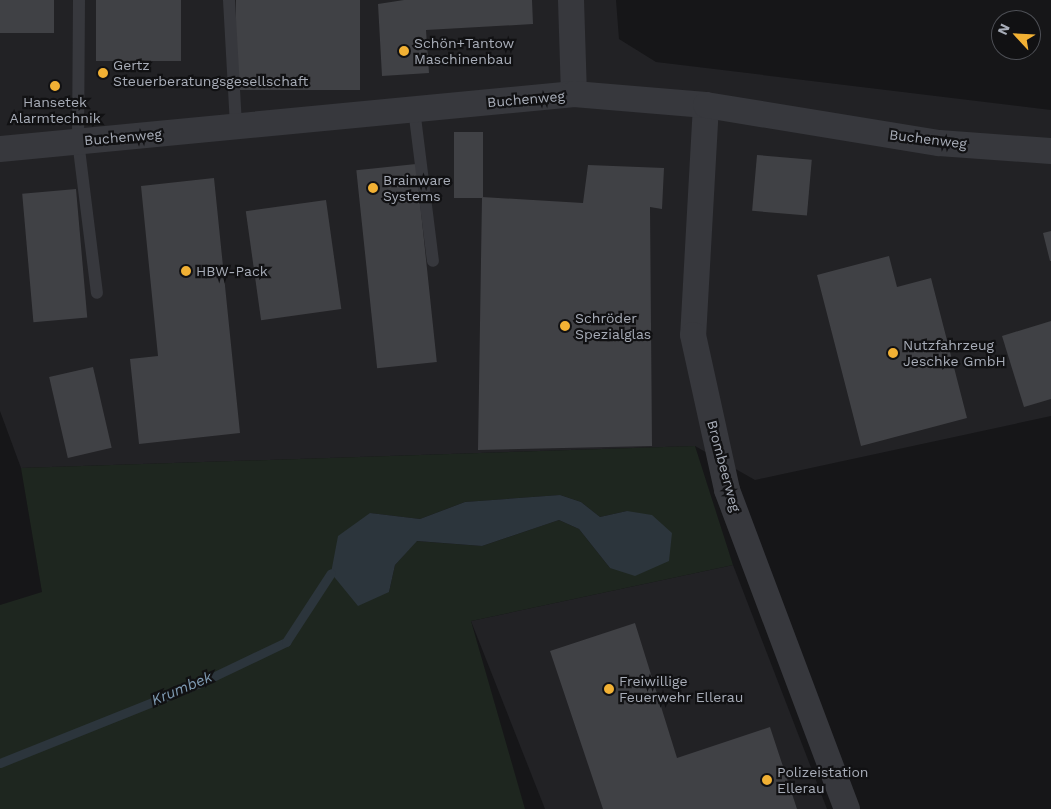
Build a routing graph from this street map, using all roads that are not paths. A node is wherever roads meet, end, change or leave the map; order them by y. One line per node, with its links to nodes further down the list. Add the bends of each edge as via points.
1 (79, 0): 8 (lane)
2 (229, 0): 7 (lane)
3 (571, 0): 4 (street)
4 (574, 94): 5 (street, Buchenweg); 6 (street, Buchenweg)
5 (706, 105): 10 (street, Buchenweg, via 939,143); 13 (street, Brombeerweg, via 693,335 727,490)
6 (414, 109): 7 (street, Buchenweg); 11 (lane)
7 (236, 126): 8 (street, Buchenweg)
8 (78, 141): 9 (street, Buchenweg); 12 (lane)
9 (0, 149)
10 (1051, 151)
11 (433, 261)
12 (97, 293)
13 (847, 809)

